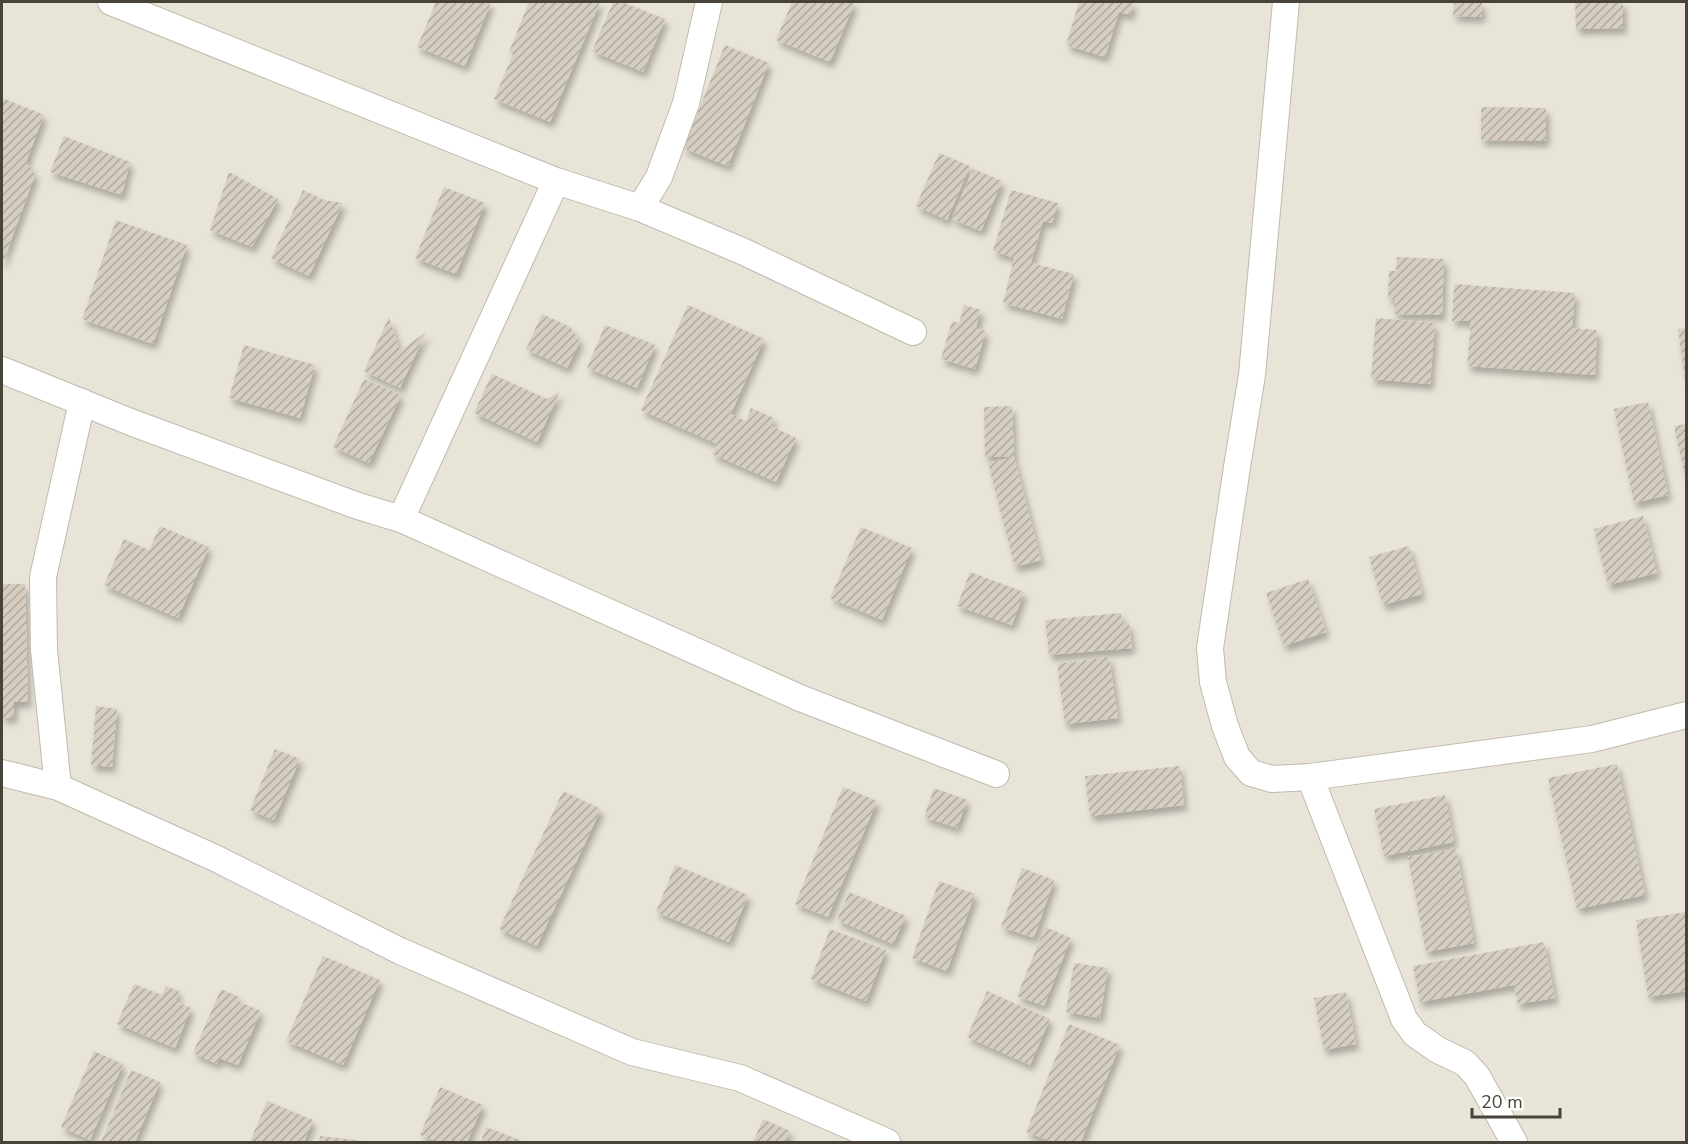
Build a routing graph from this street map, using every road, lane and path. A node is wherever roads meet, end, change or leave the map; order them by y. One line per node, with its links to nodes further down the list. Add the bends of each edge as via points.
1 (111, 2): 4 (street)
2 (709, 2): 5 (street, via 686,103 659,177)
3 (1286, 2): 13 (street, via 1252,375 1210,648 1213,682 1237,757 1251,772 1272,779)
4 (556, 181): 5 (street); 9 (street)
5 (640, 208): 6 (street, via 742,251)
6 (913, 332)
7 (2, 370): 8 (street)
8 (81, 402): 9 (street); 14 (street, via 43,577 44,650)
9 (401, 519): 12 (street, via 800,698)
10 (1686, 715): 13 (street, via 1592,739)
11 (2, 773): 14 (street)
12 (996, 774)
13 (1310, 777): 16 (street, via 1404,1019 1415,1034 1465,1063 1477,1076)
14 (58, 786): 15 (street, via 215,858 400,951 611,1043 632,1052 741,1078)
15 (887, 1143)
16 (1514, 1143)

